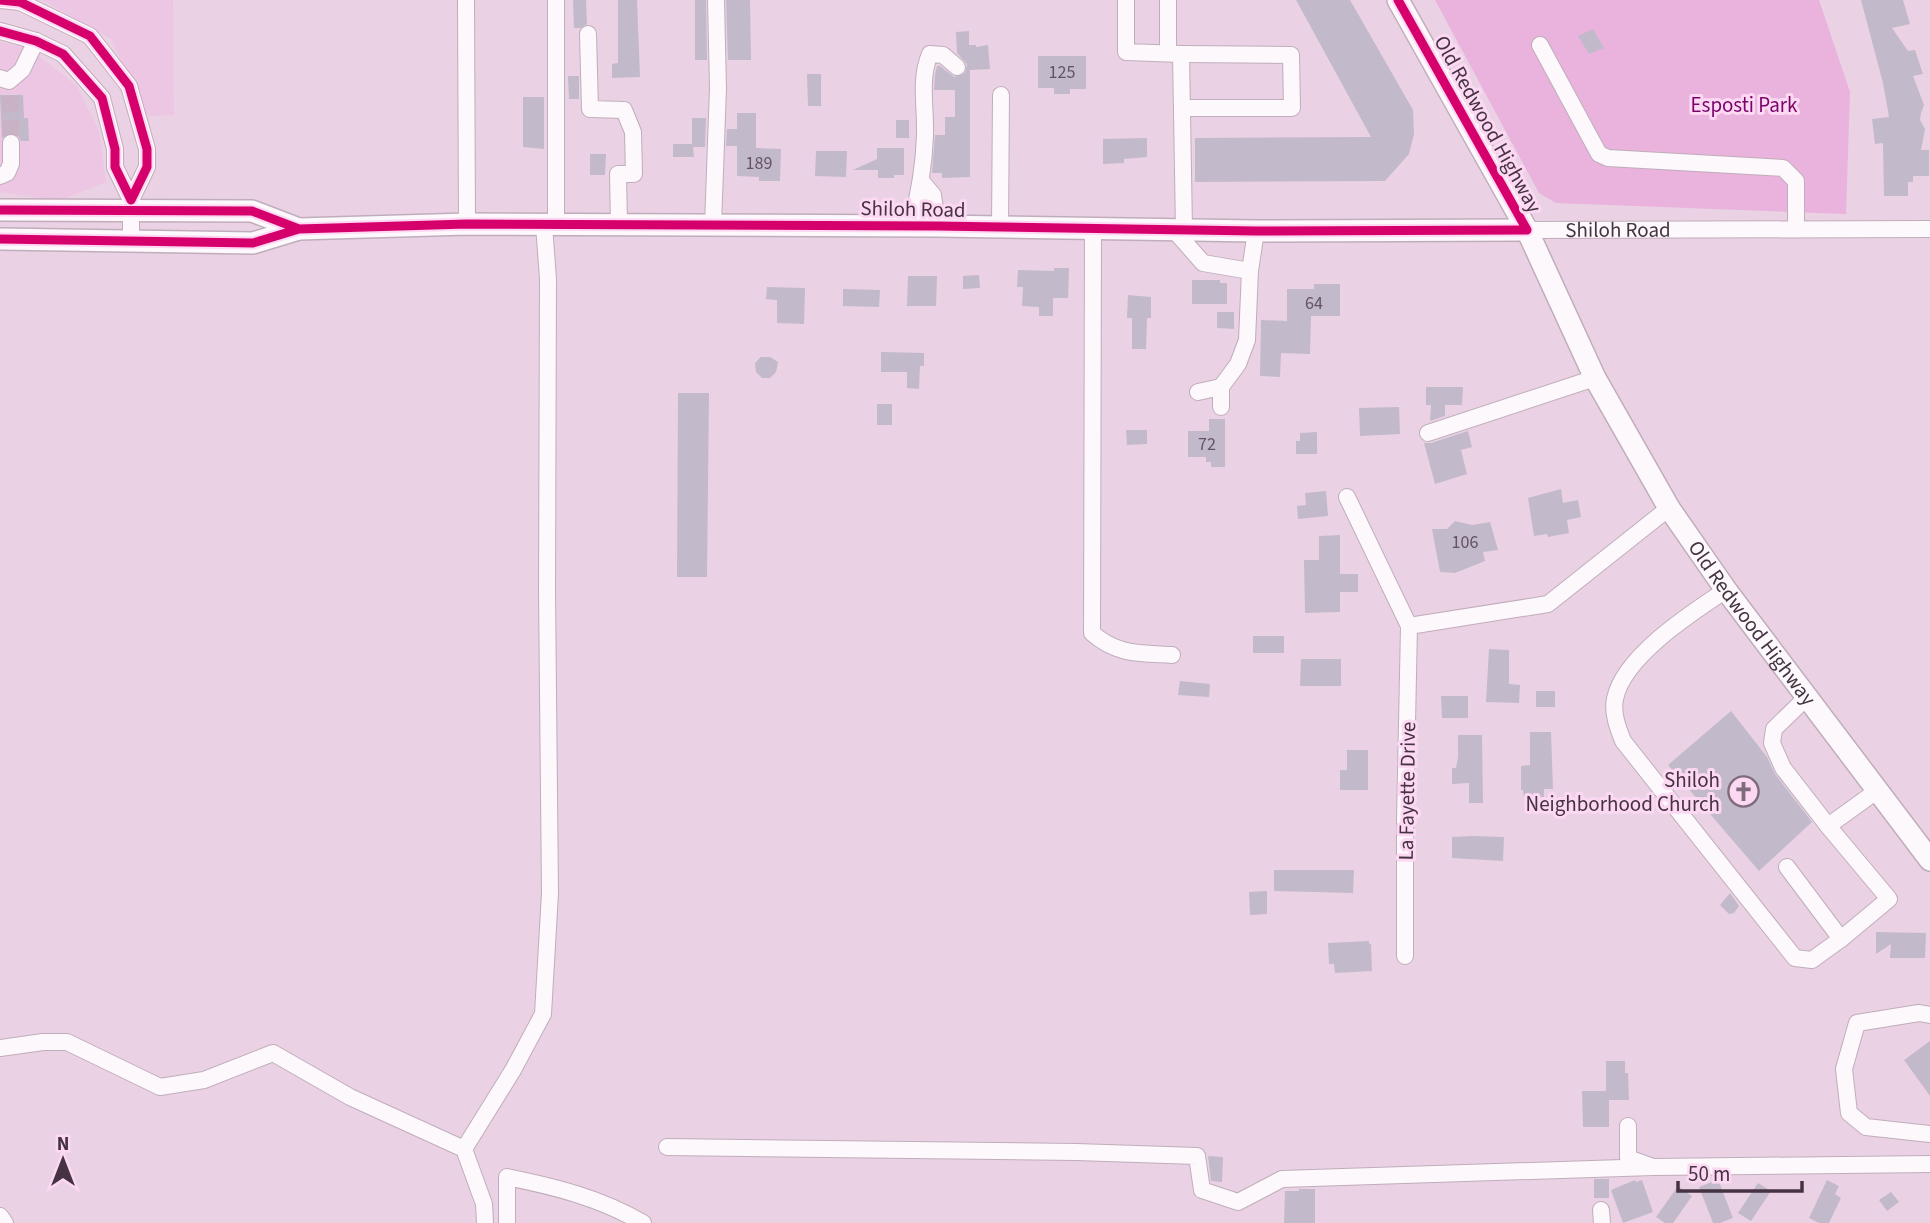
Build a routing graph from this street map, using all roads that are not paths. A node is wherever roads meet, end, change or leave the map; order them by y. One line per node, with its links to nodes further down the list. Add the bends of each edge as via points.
1 (0, 0): 20 (street, via 20,2 90,36 129,86 147,149 147,167)
2 (466, 0): 22 (street)
3 (556, 0): 23 (street)
4 (716, 0): 25 (street)
5 (1126, 0): 12 (street, via 1126,52)
6 (1168, 0): 12 (street)
7 (1398, 0): 34 (main road, Old Redwood Highway)
8 (0, 31): 10 (street)
9 (588, 34): 24 (street, via 590,109 624,110 633,132 634,174 618,174)
10 (36, 41): 14 (street, via 22,71); 20 (street, via 63,54 102,98 116,149 115,167)
11 (1540, 45): 31 (street, via 1599,154 1783,168 1796,181)
12 (1174, 53): 16 (street); 16 (street, via 1291,55 1292,108)
13 (957, 67): 19 (street, via 943,55 930,54 924,69)
14 (6, 85)
15 (1001, 95): 28 (street)
16 (1182, 108): 33 (street)
17 (11, 143): 18 (street, via 11,164)
18 (0, 176)
19 (922, 183): 26 (street); 27 (street, via 933,195)
20 (131, 206): 21 (main road, Shiloh Road); 29 (main road, Shiloh Road, via 252,211); 37 (street)
21 (0, 210)
22 (467, 224): 23 (main road, Shiloh Road); 29 (main road, Shiloh Road)
23 (550, 225): 24 (main road, Shiloh Road); 61 (street, via 550,893 543,1014)
24 (619, 225): 25 (main road, Shiloh Road)
25 (713, 225): 26 (main road, Shiloh Road)
26 (911, 226): 27 (main road, Shiloh Road)
27 (937, 226): 28 (main road, Shiloh Road)
28 (1000, 228): 30 (main road, Shiloh Road)
29 (299, 229): 37 (main road, Shiloh Road, via 253,243)
30 (1093, 229): 33 (main road, Shiloh Road); 48 (street, via 1092,633 1126,652)
31 (1796, 229): 32 (street, Shiloh Road); 34 (street, Shiloh Road)
32 (1930, 229)
33 (1179, 230): 35 (main road, Shiloh Road); 38 (street, via 1203,262)
34 (1527, 230): 35 (main road, Shiloh Road); 39 (main road, Old Redwood Highway)
35 (1256, 231): 38 (street)
36 (0, 239): 37 (main road, Shiloh Road)
37 (131, 240)
38 (1250, 271): 40 (street, via 1247,340 1238,364)
39 (1595, 379): 43 (street); 45 (main road, Old Redwood Highway)
40 (1221, 387): 41 (street); 42 (street)
41 (1198, 393)
42 (1220, 407)
43 (1428, 433)
44 (1348, 497): 47 (street, La Fayette Drive)
45 (1669, 508): 46 (main road, Old Redwood Highway); 47 (street, via 1548,604)
46 (1726, 590): 49 (main road, Old Redwood Highway); 54 (street, via 1674,625 1622,677 1614,701 1615,718 1623,741 1795,958 1812,960)
47 (1409, 626): 55 (street, La Fayette Drive)
48 (1172, 655)
49 (1807, 697): 50 (main road, Old Redwood Highway); 51 (street, via 1774,729 1772,743 1783,768)
50 (1878, 790): 51 (street); 52 (main road, Old Redwood Highway)
51 (1828, 826): 54 (street, via 1889,899)
52 (1930, 860)
53 (1787, 867): 54 (street)
54 (1841, 939)
55 (1405, 956)
56 (1930, 1014): 59 (street, via 1857,1023 1844,1069 1849,1113 1866,1127)
57 (0, 1048): 61 (street, via 67,1042 160,1087 204,1080 273,1053 350,1097)
58 (1629, 1126): 63 (street, via 1629,1158)
59 (1930, 1134)
60 (667, 1147): 63 (street, via 1196,1156 1202,1190 1238,1202 1282,1179)
61 (464, 1149): 66 (street, via 484,1204)
62 (1930, 1164): 63 (street)
63 (1653, 1167)
64 (0, 1216): 65 (street)
65 (5, 1223)
66 (485, 1223)
67 (507, 1223): 68 (street, via 508,1177 564,1189)
68 (643, 1223)

